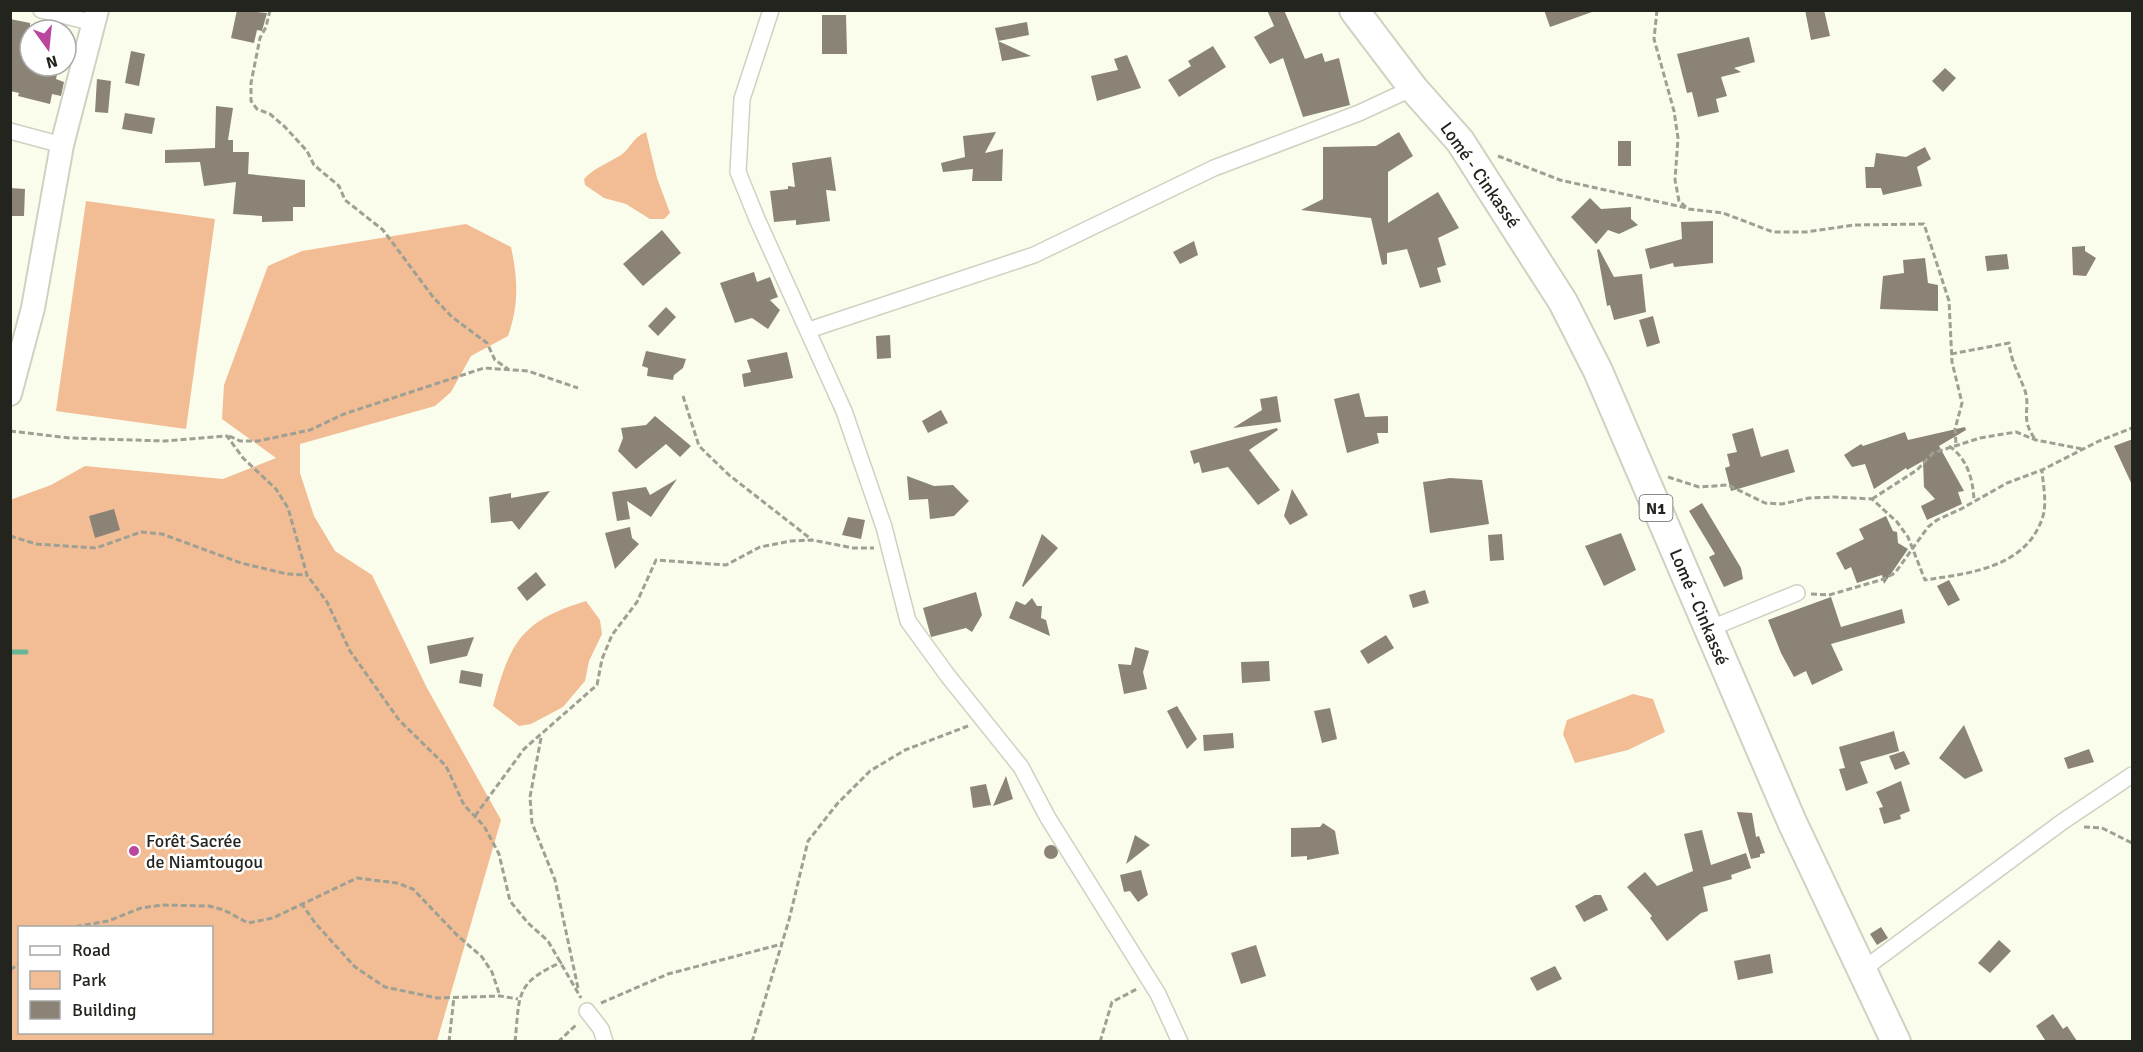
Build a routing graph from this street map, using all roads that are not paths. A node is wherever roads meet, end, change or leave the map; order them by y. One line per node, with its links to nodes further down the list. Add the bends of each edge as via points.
1 (41, 10): 4 (street)
2 (771, 10): 8 (street, via 742,99 738,172)
3 (1354, 10): 5 (highway, Lomé - Cinkassé / N1)
4 (95, 17): 7 (main road)
5 (1413, 88): 8 (street, via 1359,113 1214,168 1034,255); 11 (highway, Lomé - Cinkassé / N1, via 1460,141 1563,302 1598,371)
6 (10, 131): 7 (street)
7 (62, 145): 9 (main road, via 33,308)
8 (809, 330): 16 (street, via 844,411 890,548 908,621 1021,767 1048,818 1152,984)
9 (10, 394)
10 (1797, 593): 11 (street)
11 (1709, 629): 13 (highway, Lomé - Cinkassé / N1)
12 (2133, 775): 13 (street, via 2062,822)
13 (1861, 971): 17 (highway, Lomé - Cinkassé / N1)
14 (587, 1011): 15 (street)
15 (605, 1041)
16 (1180, 1041)
17 (1896, 1041)

